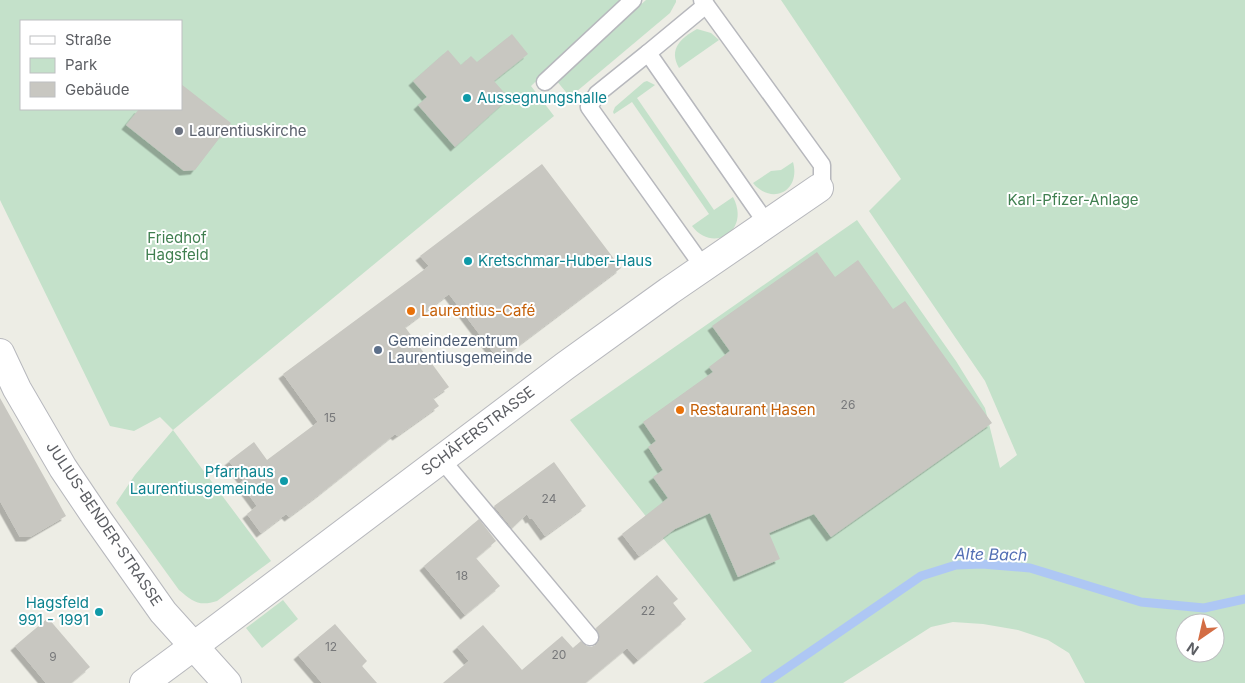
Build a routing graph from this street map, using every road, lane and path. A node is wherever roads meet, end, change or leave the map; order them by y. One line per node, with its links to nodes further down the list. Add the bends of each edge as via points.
1 (633, 0): 4 (lane)
2 (704, 3): 3 (lane); 5 (lane, via 822,165)
3 (648, 53): 6 (lane); 7 (lane, via 597,94 589,107)
4 (545, 82)
5 (819, 188): 6 (street, SCHÄFERSTRASSE)
6 (767, 224): 7 (street, SCHÄFERSTRASSE)
7 (704, 268): 9 (street, SCHÄFERSTRASSE, via 573,360)
8 (0, 353): 11 (street, JULIUS-BENDER-STRASSE, via 17,389 74,484 163,612)
9 (441, 459): 10 (lane); 11 (street, SCHÄFERSTRASSE)
10 (590, 638)
11 (194, 646): 12 (street, SCHÄFERSTRASSE); 13 (street, JULIUS-BENDER-STRASSE)
12 (144, 683)
13 (227, 683)

